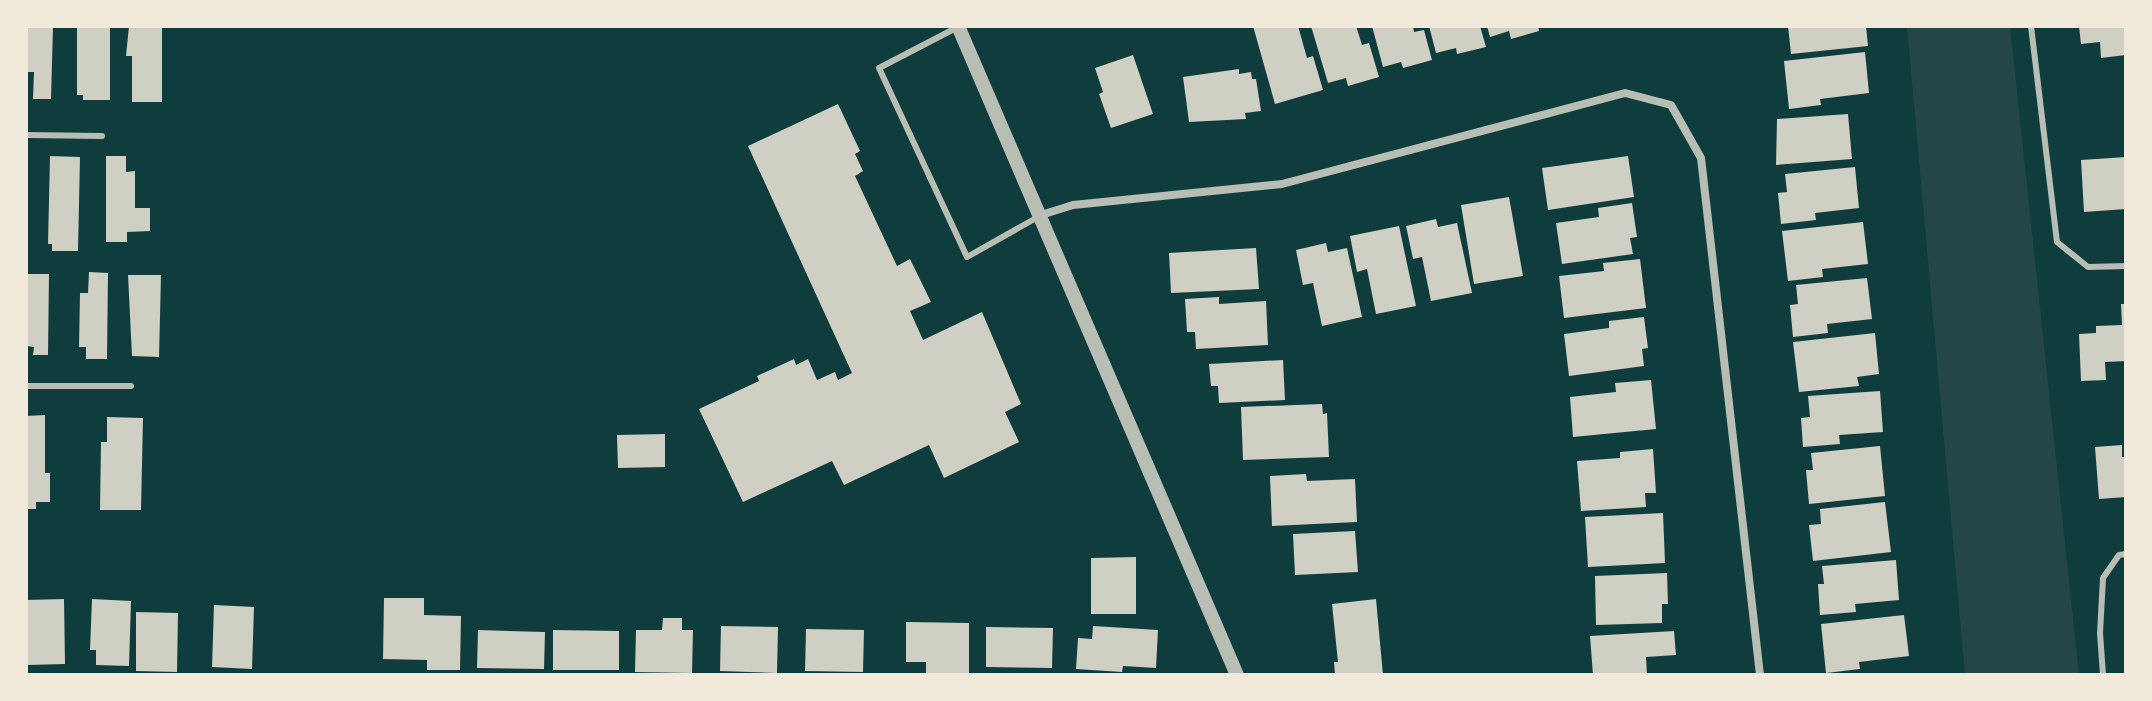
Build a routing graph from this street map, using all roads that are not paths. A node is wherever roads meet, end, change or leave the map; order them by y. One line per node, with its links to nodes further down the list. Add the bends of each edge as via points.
1 (958, 26): 5 (street); 5 (lane, via 879,68 967,257)
2 (2031, 26): 6 (lane, via 2057,242 2088,267)
3 (26, 135): 4 (lane)
4 (102, 136)
5 (1041, 215): 10 (street); 11 (street, via 1073,205 1282,184 1625,93 1671,105 1701,158)
6 (2126, 266)
7 (26, 386): 8 (lane)
8 (131, 386)
9 (2126, 554): 12 (lane, via 2119,555 2103,578)
10 (1237, 675)
11 (1760, 675)
12 (2103, 675)

